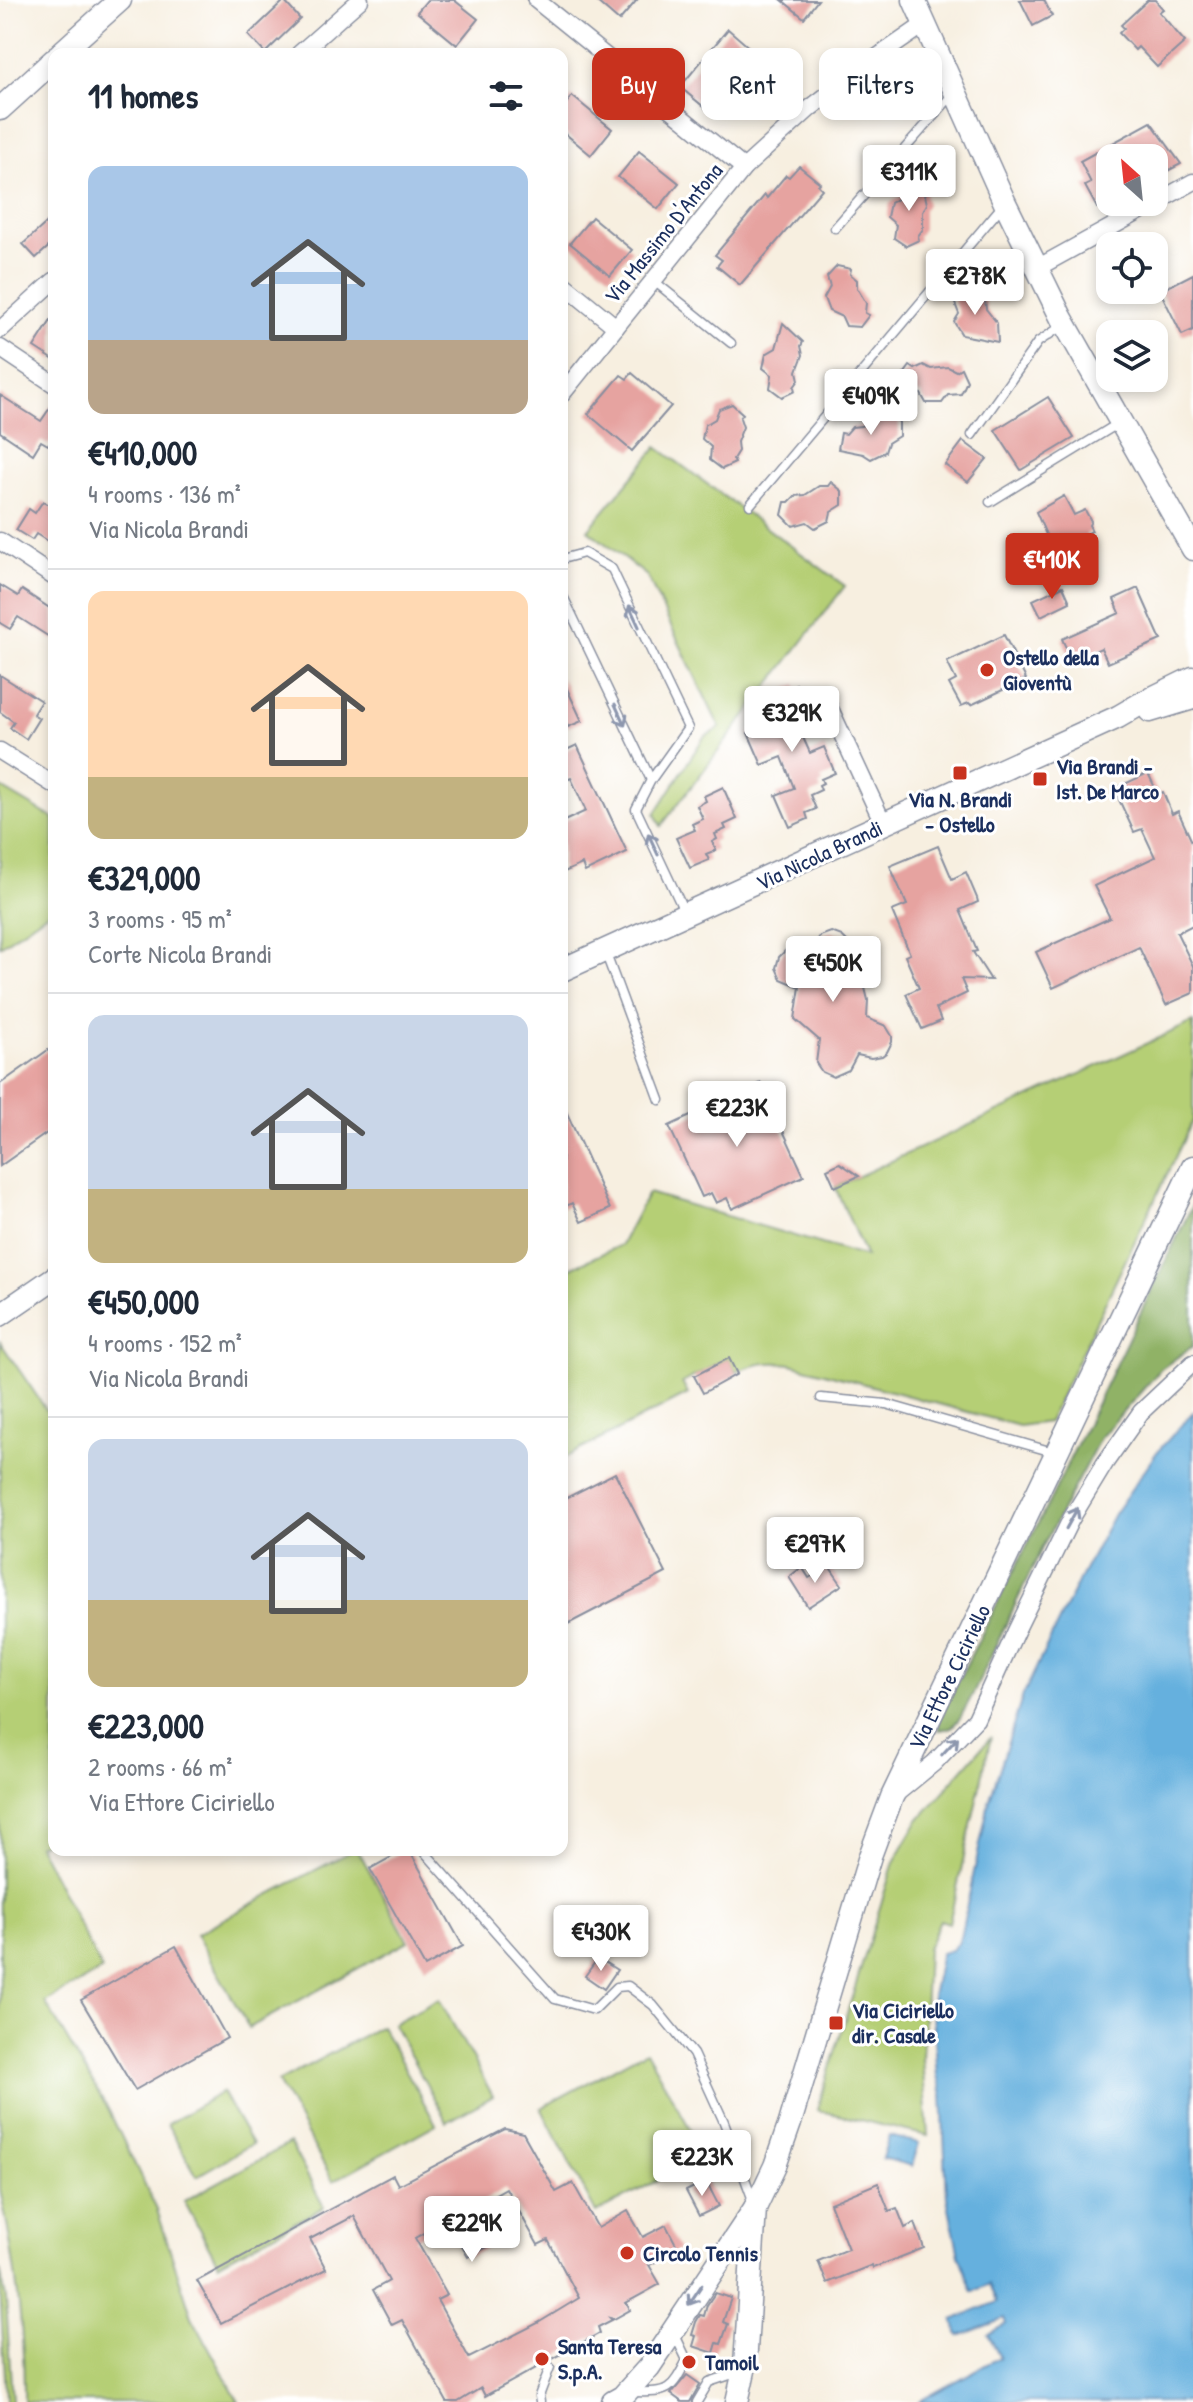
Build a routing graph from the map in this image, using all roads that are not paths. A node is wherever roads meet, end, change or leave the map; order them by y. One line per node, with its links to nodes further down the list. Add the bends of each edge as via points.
1 (120, 0): 6 (street)
2 (360, 0): 7 (street)
3 (536, 0): 11 (street, Via Massimo D'Antona)
4 (914, 0): 5 (street)
5 (925, 24): 9 (street); 11 (street, Via Massimo D'Antona, via 809,109)
6 (67, 48)
7 (306, 48)
8 (48, 65): 10 (street)
9 (955, 92): 13 (street); 14 (lane)
10 (0, 109)
11 (744, 168): 16 (street, Via Massimo D'Antona)
12 (1193, 182): 15 (street)
13 (1005, 203): 15 (street); 29 (lane)
14 (835, 228)
15 (1037, 268): 19 (street)
16 (654, 281): 20 (street, Via Massimo D'Antona); 22 (lane)
17 (48, 286): 21 (street)
18 (568, 288): 20 (street, Via Massimo D'Antona)
19 (1065, 324): 26 (street); 27 (lane, via 1038,342)
20 (616, 327): 25 (street, Via Massimo D'Antona)
21 (0, 330)
22 (731, 343)
23 (0, 348): 24 (street)
24 (48, 380)
25 (568, 387)
26 (1121, 422): 28 (lane); 31 (street)
27 (972, 435)
28 (990, 502)
29 (750, 505)
30 (0, 541): 33 (street)
31 (1193, 549)
32 (568, 557): 40 (lane, one-way to 32, via 688,728 612,569 584,553)
33 (48, 573)
34 (568, 607): 40 (lane, one-way to 40)
35 (1193, 678): 38 (street, Via Nicola Brandi)
36 (1193, 698): 38 (street, Via Nicola Brandi)
37 (826, 700): 42 (street)
38 (1118, 717): 42 (street, Via Nicola Brandi)
39 (0, 751): 41 (street)
40 (651, 780): 43 (lane, one-way to 40, via 636,809)
41 (48, 781)
42 (884, 825): 43 (street, Via Nicola Brandi)
43 (686, 915): 44 (street, Via Nicola Brandi)
44 (605, 951): 45 (street, Via Nicola Brandi); 46 (lane)
45 (568, 967)
46 (660, 1100)
47 (1193, 1167): 52 (street, Via Ettore Ciciriello)
48 (48, 1282): 49 (street)
49 (0, 1315)
50 (1193, 1363): 53 (street, one-way to 50, via 976,1719 1071,1519 1105,1463 1141,1412)
51 (821, 1398): 52 (lane, via 886,1404)
52 (1056, 1453): 53 (street, Via Ettore Ciciriello)
53 (892, 1797): 55 (street, Via Ettore Ciciriello, via 790,2123)
54 (428, 1856): 55 (lane, via 555,1999 594,2010 617,1987 628,1986 653,2005 693,2054)
55 (755, 2208): 56 (street, Via Ettore Ciciriello, one-way to 56); 62 (street, Via Ettore Ciciriello, via 745,2366)
56 (673, 2330): 59 (street, Via Ettore Ciciriello, via 649,2367); 59 (lane, via 687,2360 676,2382 661,2393)
57 (550, 2367): 60 (lane)
58 (730, 2375): 61 (lane, via 709,2382)
59 (620, 2397)
60 (540, 2402)
61 (697, 2402)
62 (737, 2402)

